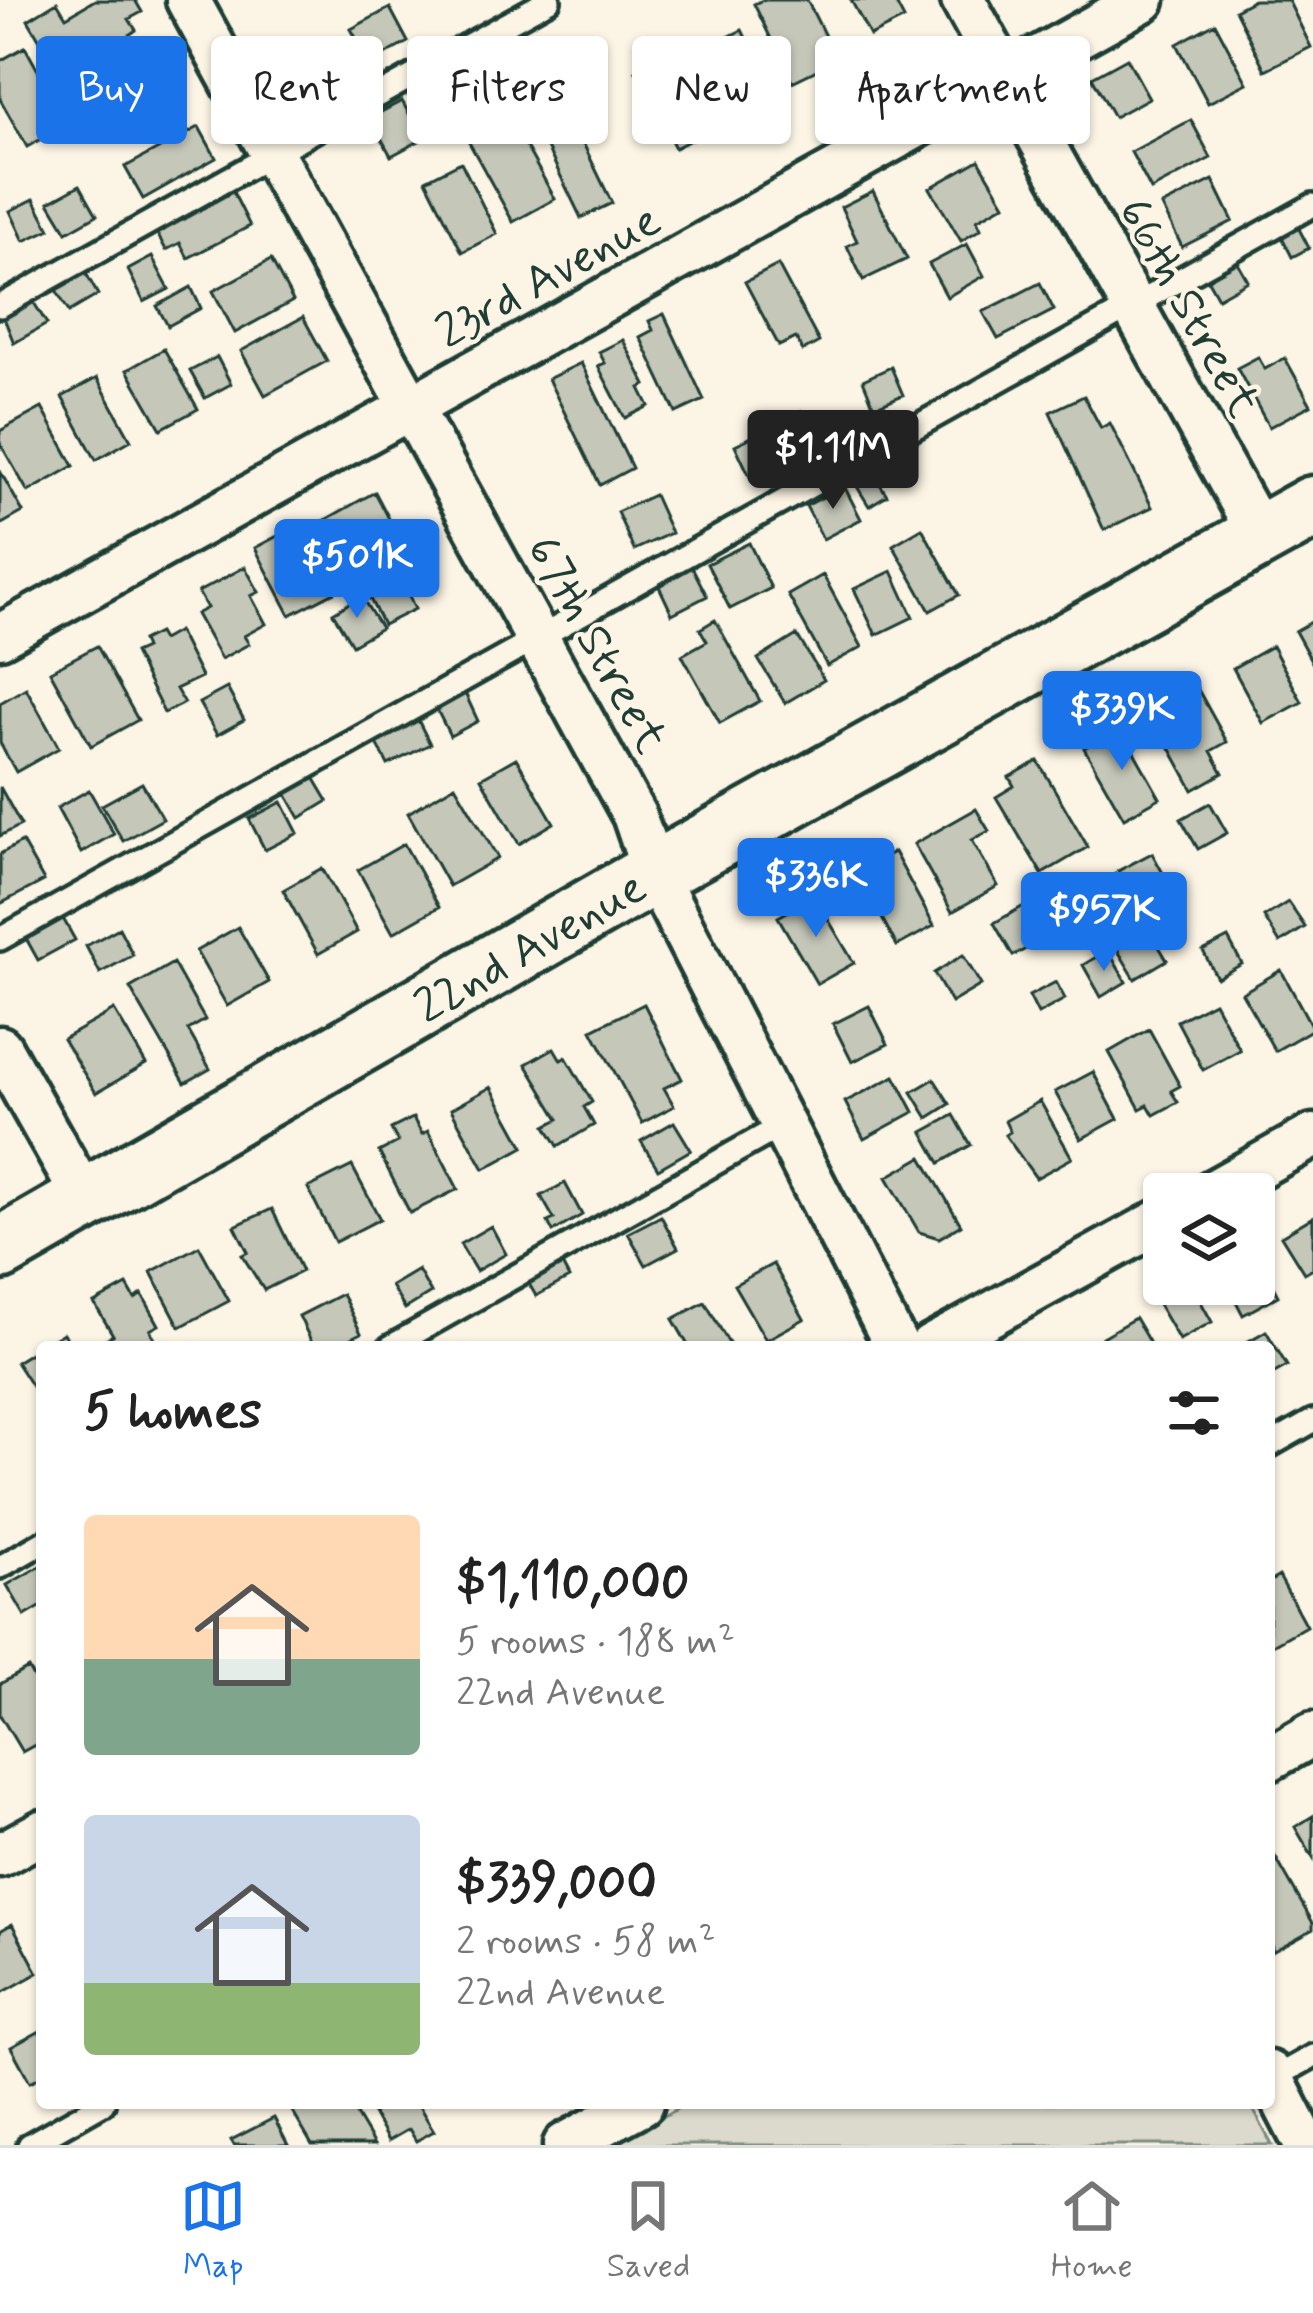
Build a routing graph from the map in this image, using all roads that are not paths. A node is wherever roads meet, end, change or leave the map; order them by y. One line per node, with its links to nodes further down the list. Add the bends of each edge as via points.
1 (188, 0): 9 (street, 67th Street)
2 (549, 0): 9 (lane)
3 (963, 0): 5 (street, 66th Street)
4 (1143, 0): 6 (street, 23rd Avenue)
5 (983, 36)
6 (1078, 36)
7 (884, 144): 13 (street, 23rd Avenue)
8 (1043, 144): 11 (street, 66th Street)
9 (273, 154): 12 (lane); 13 (street, 67th Street)
10 (1313, 206): 11 (lane)
11 (1131, 303): 15 (street, 66th Street); 17 (lane)
12 (0, 306)
13 (412, 407): 16 (street, 23rd Avenue); 17 (street, 67th Street)
14 (1313, 507): 15 (street, 22nd Avenue)
15 (1260, 535): 18 (street, 22nd Avenue)
16 (0, 637)
17 (538, 638): 18 (street, 67th Street, via 634,815); 19 (lane)
18 (654, 873): 21 (street, 67th Street); 24 (street, 22nd Avenue)
19 (0, 939)
20 (0, 1048): 24 (street)
21 (783, 1125): 27 (lane); 28 (street, 67th Street)
22 (1313, 1136): 23 (street)
23 (1247, 1173)
24 (86, 1199): 26 (street, 22nd Avenue)
25 (1143, 1231): 29 (street)
26 (0, 1249)
27 (401, 1341)
28 (894, 1341)
29 (943, 1341)
30 (1313, 1421): 31 (lane)
31 (1275, 1442)
32 (36, 1546): 33 (lane)
33 (0, 1567)
34 (1313, 1735): 35 (street)
35 (1275, 1756)
36 (36, 1835): 37 (street)
37 (0, 1855)
38 (1313, 2056): 39 (lane)
39 (1275, 2074)
40 (1275, 2086): 45 (street)
41 (92, 2109): 43 (lane)
42 (630, 2109): 44 (street)
43 (29, 2145)
44 (565, 2145)
45 (1306, 2145)

